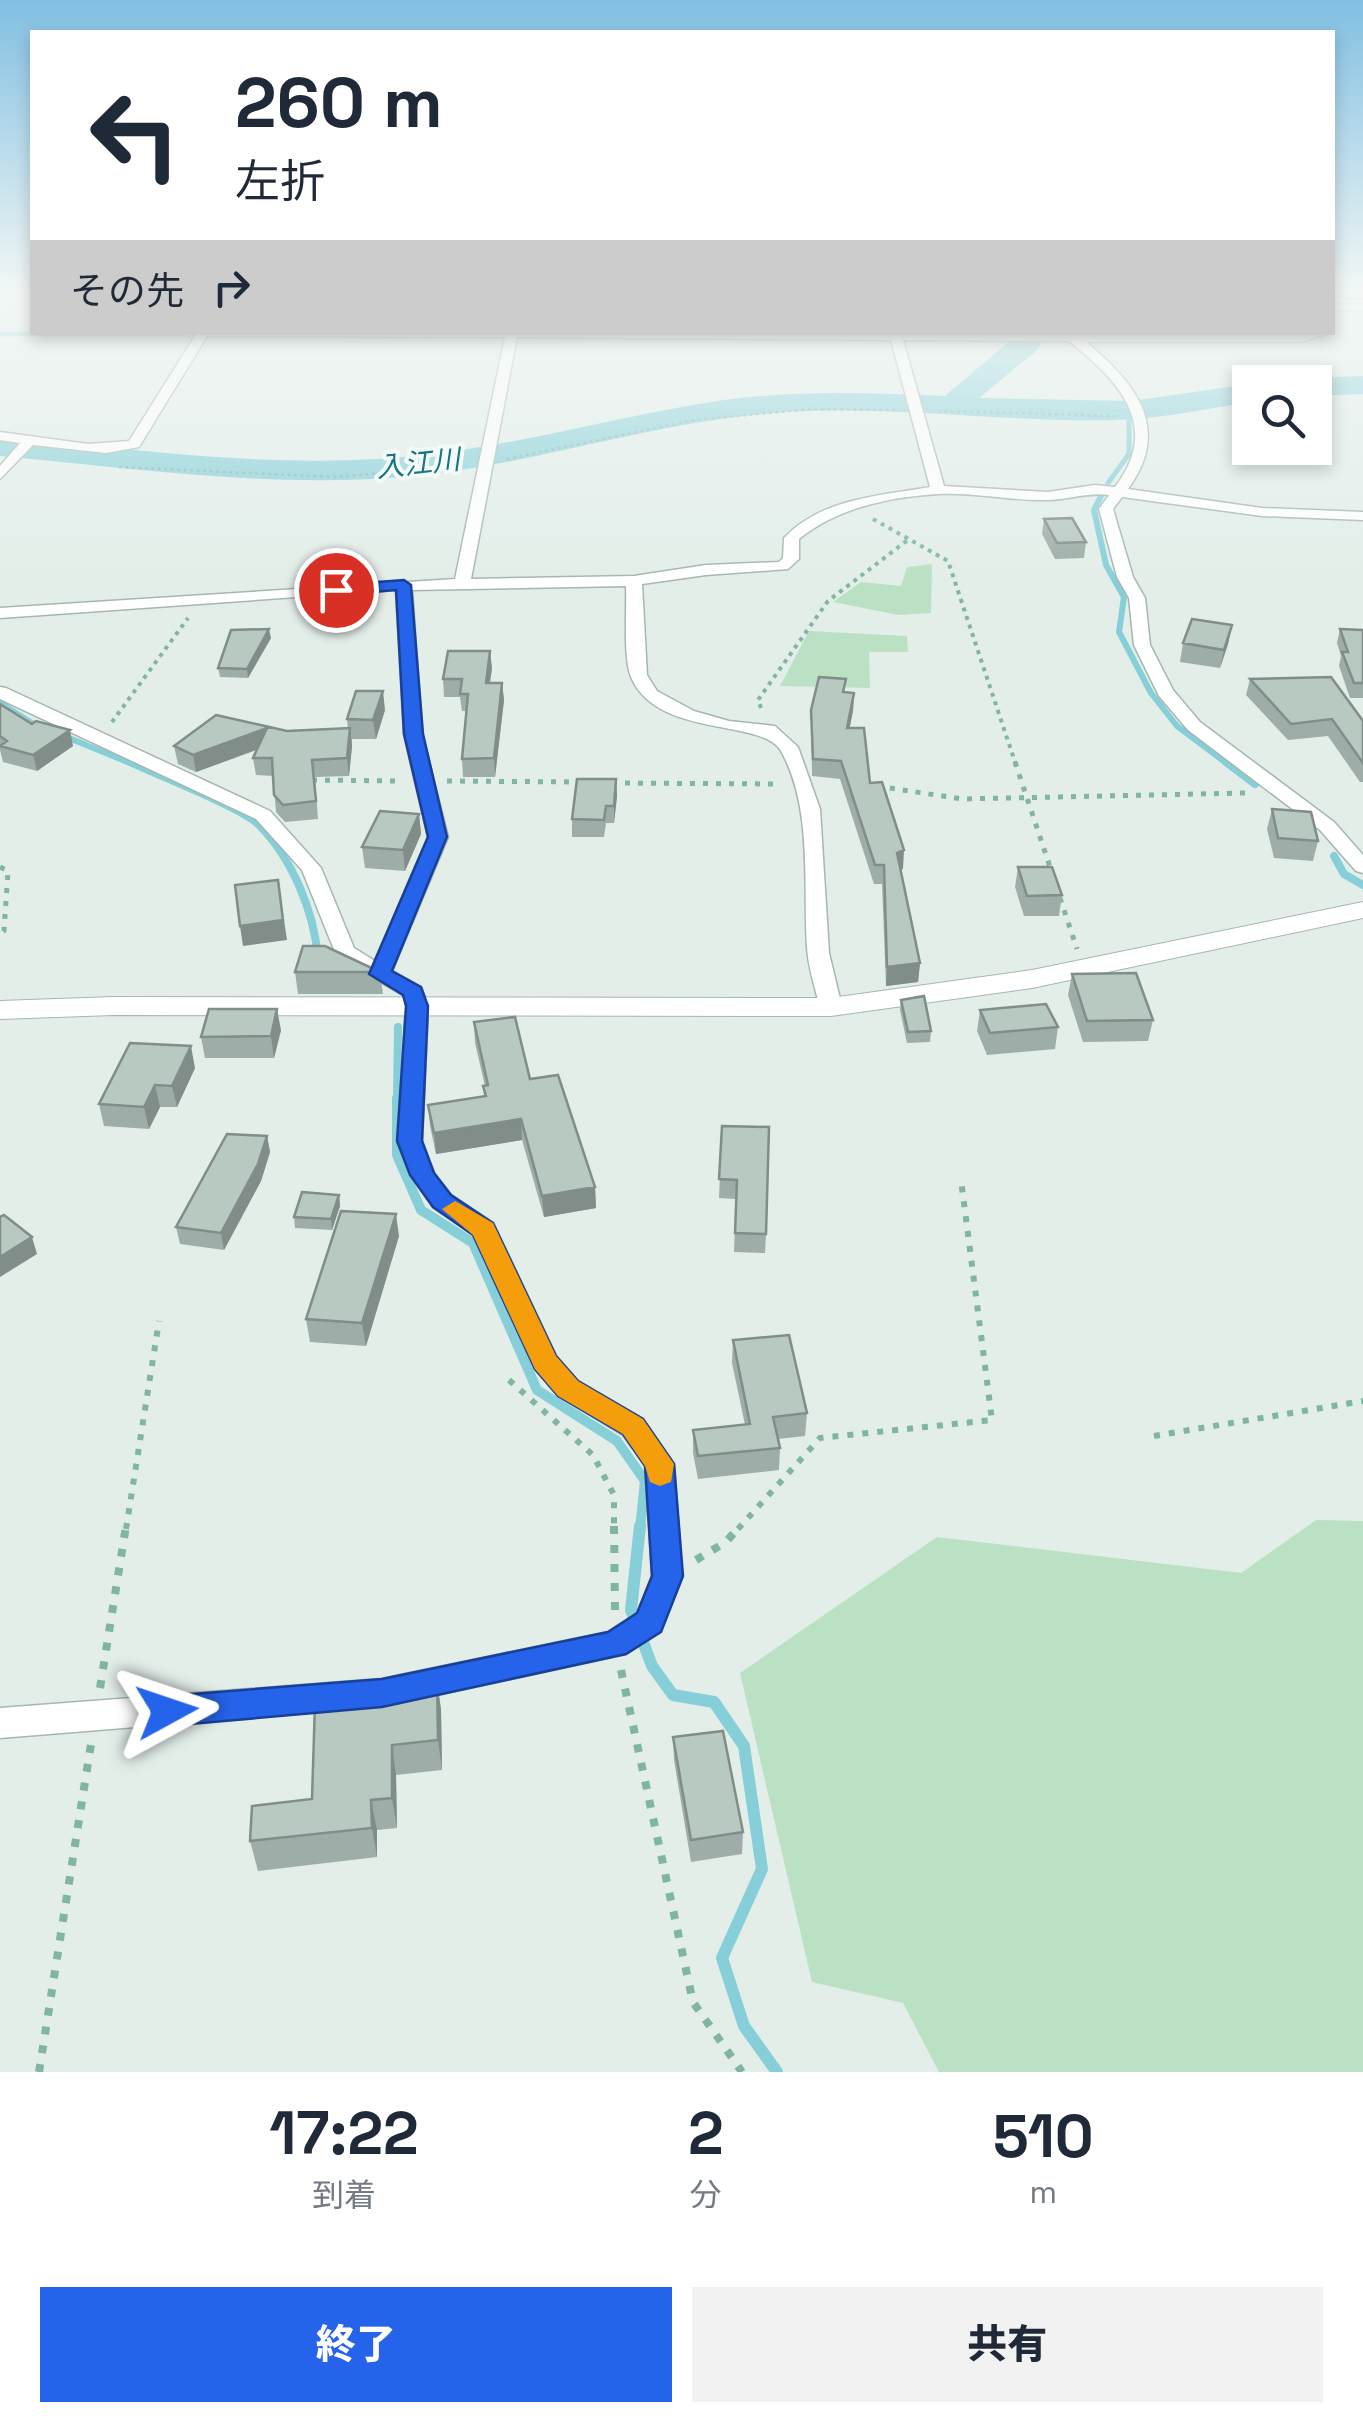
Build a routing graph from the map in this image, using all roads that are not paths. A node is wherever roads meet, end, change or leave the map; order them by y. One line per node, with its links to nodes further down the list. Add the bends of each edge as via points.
1 (166, 389): 6 (street, via 134,444 108,449)
2 (500, 389): 12 (street)
3 (910, 389): 8 (street)
4 (1127, 389): 9 (street, via 1142,438 1138,462)
5 (0, 436): 6 (street)
6 (29, 440): 7 (street)
7 (0, 475)
8 (938, 490): 9 (street, via 1048,496); 11 (street, via 848,505 815,518 792,538 791,559 783,566)
9 (1118, 491): 10 (street, via 1262,512); 16 (street, via 1106,509 1137,598 1142,646 1165,692 1194,726 1328,826)
10 (1363, 516)
11 (634, 581): 12 (street); 20 (street, via 638,675 650,695 688,715 769,730 789,746 810,809 818,953)
12 (462, 582): 13 (street)
13 (404, 585): 14 (street); 18 (street, via 414,734 438,837)
14 (0, 613)
15 (0, 692): 18 (street, via 264,816 311,868 345,952)
16 (1363, 867)
17 (1363, 910): 20 (street, via 1084,971 937,998)
18 (380, 974): 19 (street, via 413,992)
19 (417, 1006): 20 (street); 21 (street); 22 (street, via 410,1141 422,1175 442,1201 484,1229 545,1362 568,1388 633,1426 660,1464 667,1576 650,1622 615,1644 382,1693)
20 (830, 1008)
21 (0, 1010)
22 (0, 1723)

